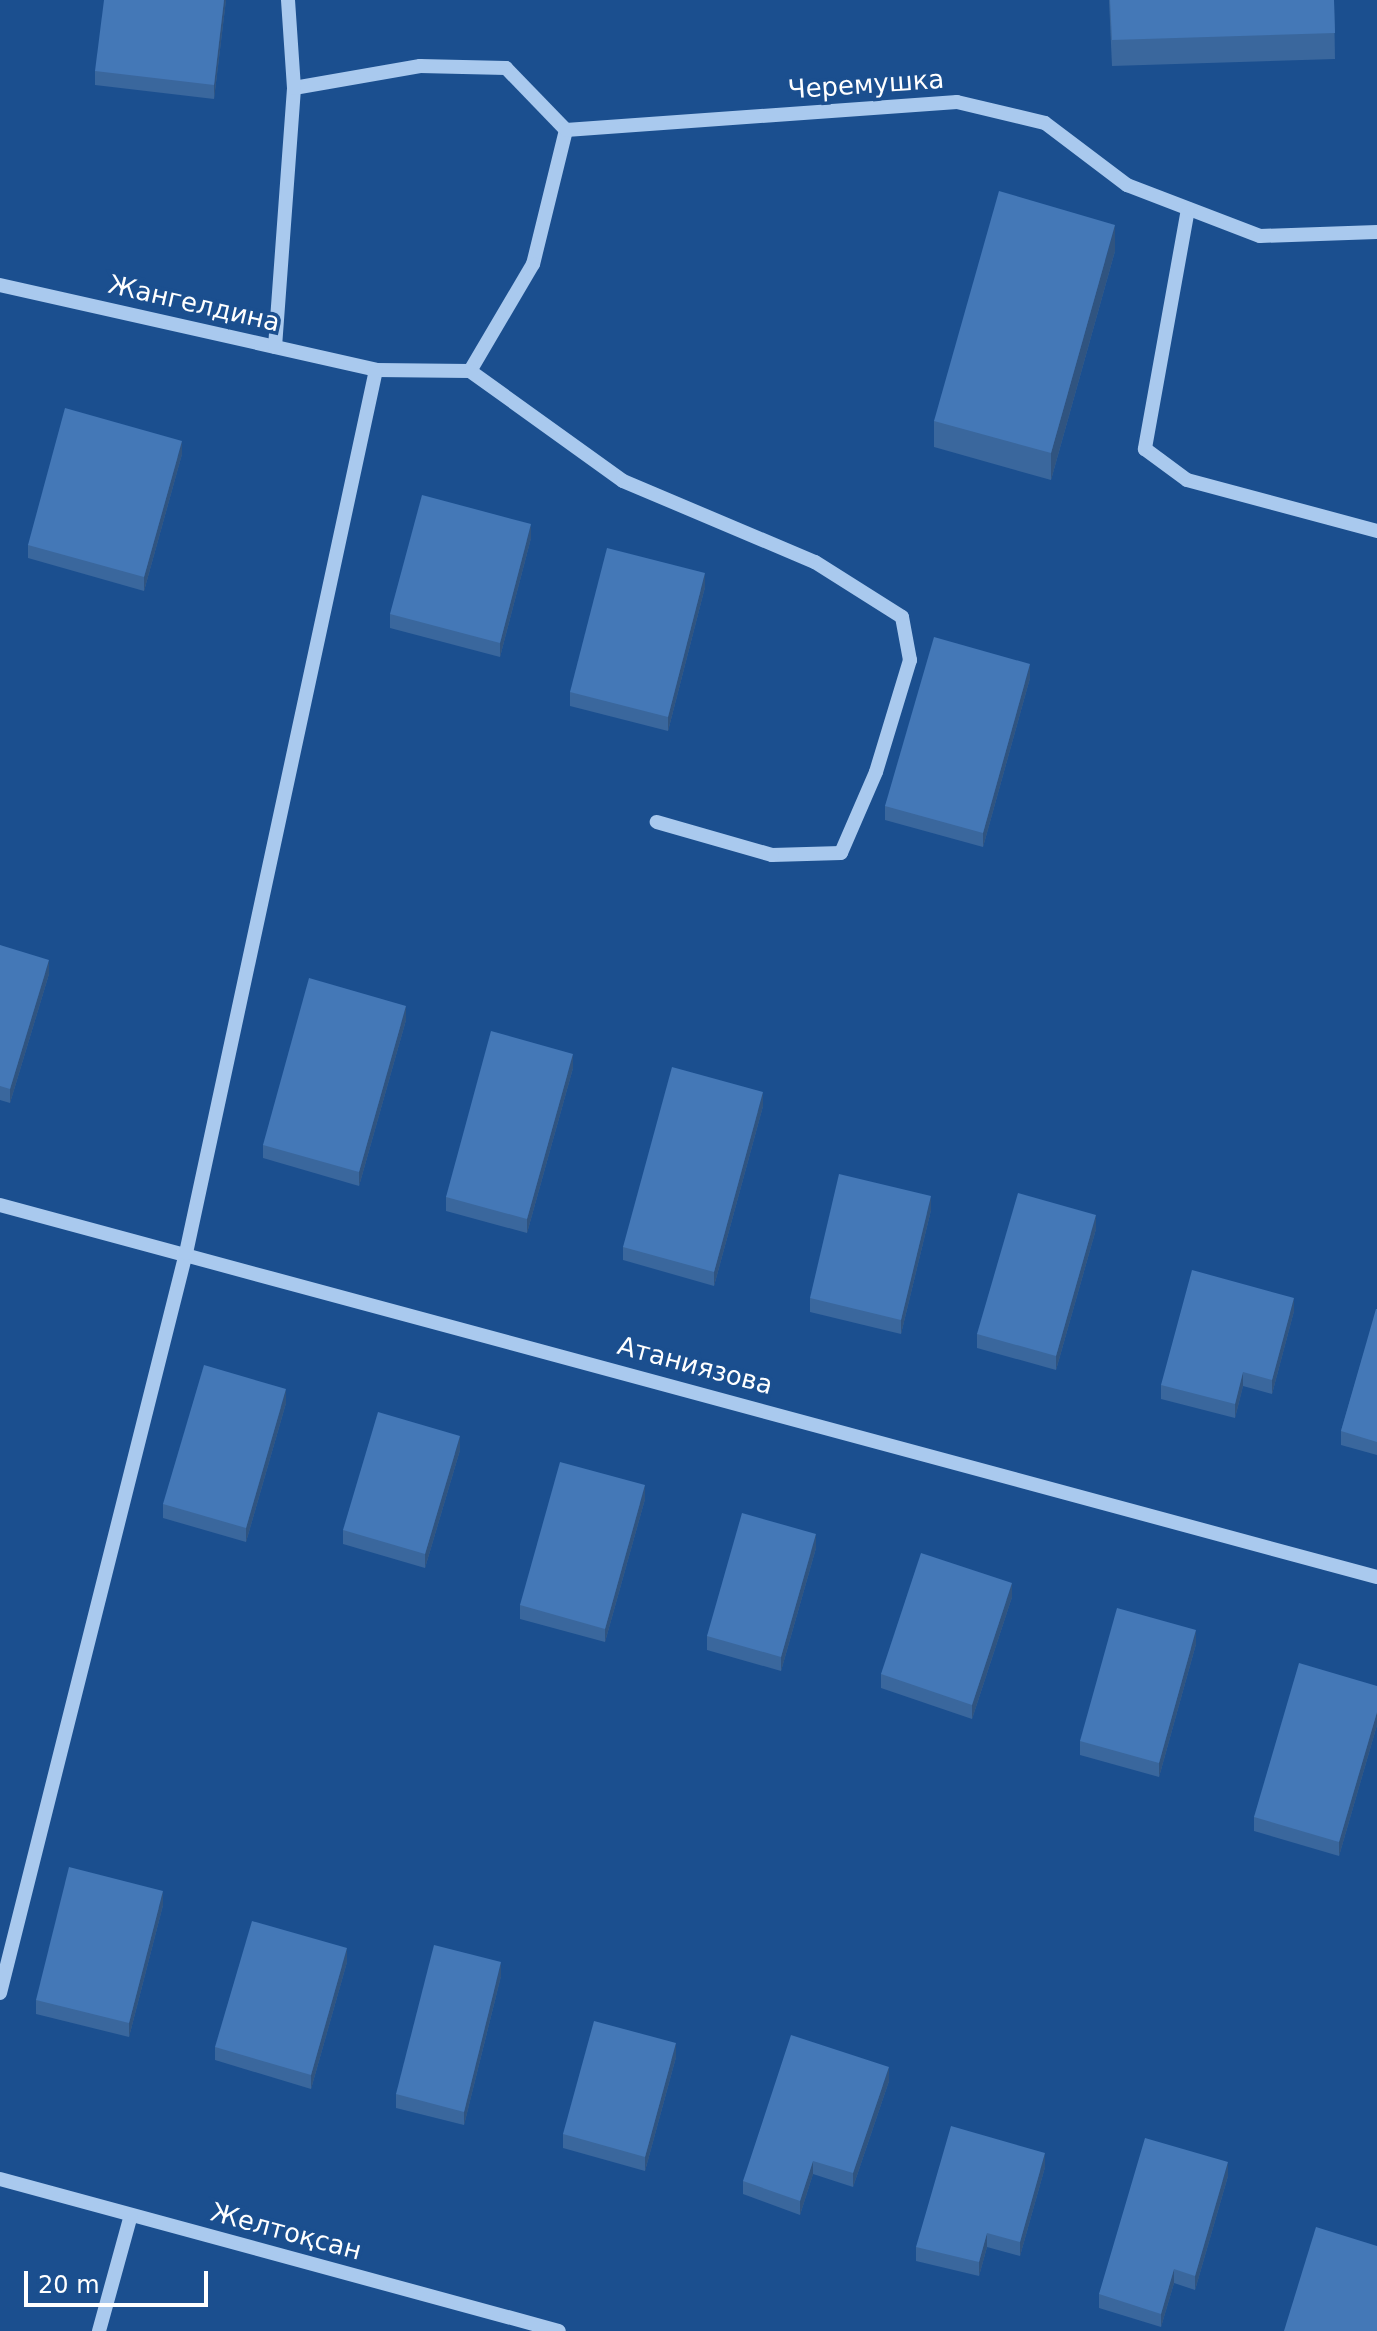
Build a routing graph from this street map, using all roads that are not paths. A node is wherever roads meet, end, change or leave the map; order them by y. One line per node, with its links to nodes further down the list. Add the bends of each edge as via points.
1 (288, 0): 2 (street)
2 (294, 88): 3 (street, via 420,66 506,68); 7 (street)
3 (566, 130): 4 (street, Черемушка, via 957,102 1045,123 1127,185); 9 (street, via 533,264)
4 (1188, 209): 5 (street, Черемушка, via 1260,236); 10 (street, via 1145,449 1187,480)
5 (1377, 232)
6 (0, 285): 7 (street, Жангелдина)
7 (275, 347): 8 (street, Жангелдина)
8 (376, 370): 9 (street, Жангелдина); 13 (street)
9 (470, 371): 11 (street, via 623,481 815,562 902,617 910,660 876,772 841,853 772,855)
10 (1377, 531)
11 (657, 822)
12 (0, 1205): 13 (street, Атаниязова)
13 (186, 1253): 14 (street, Атаниязова); 15 (street)
14 (1377, 1577)
15 (0, 1993)
16 (0, 2179): 17 (street, Желтоқсан)
17 (131, 2215): 18 (street); 19 (street, Желтоқсан)
18 (99, 2331)
19 (559, 2331)

